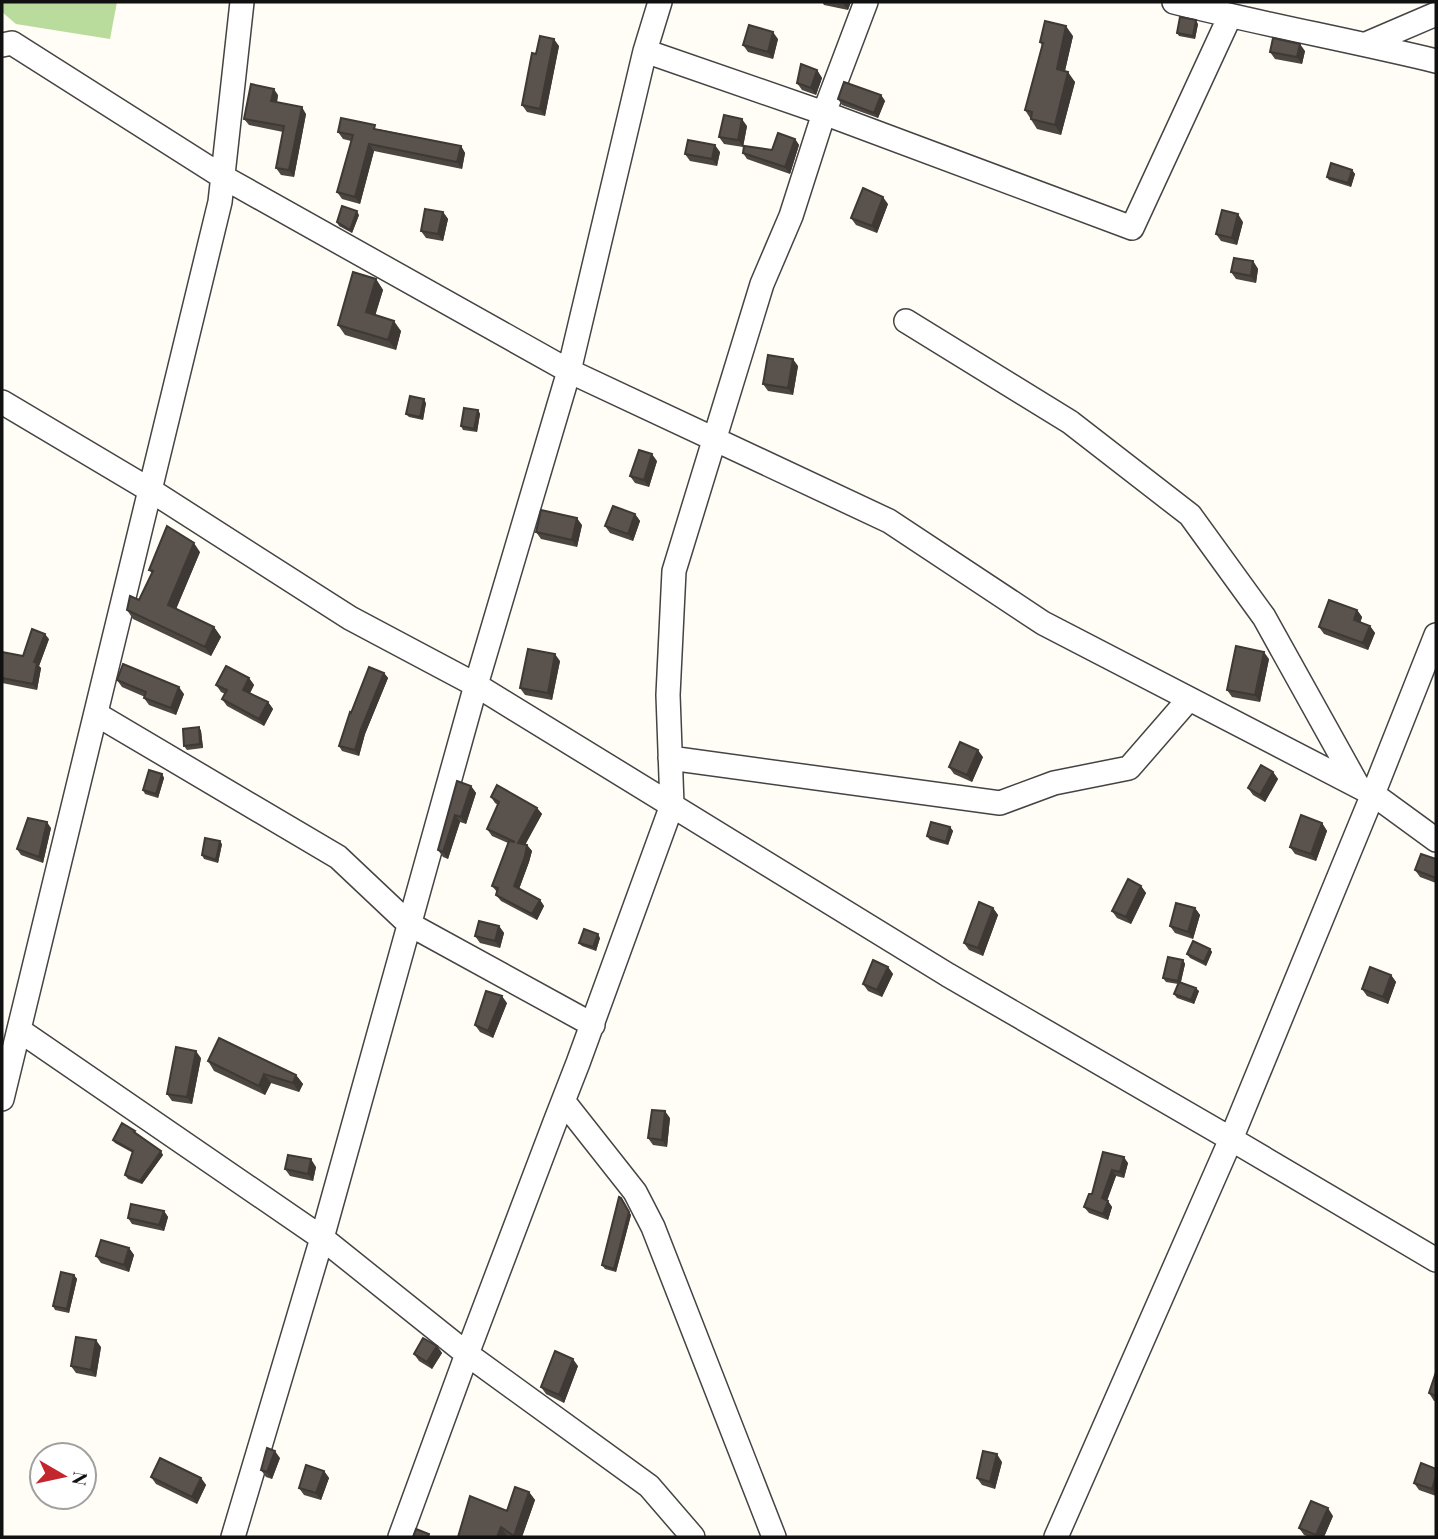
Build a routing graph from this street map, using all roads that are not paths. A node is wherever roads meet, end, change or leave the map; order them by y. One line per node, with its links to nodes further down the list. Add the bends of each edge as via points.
1 (242, 2): 12 (street)
2 (660, 2): 9 (street)
3 (866, 2): 11 (street)
4 (1174, 2): 6 (street)
5 (1436, 13): 7 (street)
6 (1230, 16): 7 (street); 11 (street, via 1132,228)
7 (1366, 44): 10 (street)
8 (2, 45): 12 (street, via 12,43)
9 (645, 51): 11 (street); 14 (street)
10 (1436, 61)
11 (824, 113): 16 (street, via 762,284)
12 (223, 177): 14 (street); 17 (street)
13 (906, 321): 23 (street, via 1070,422 1190,515 1264,617)
14 (569, 371): 16 (street); 19 (street)
15 (2, 402): 17 (street)
16 (714, 440): 20 (street, via 889,522 1043,623); 22 (street, via 674,571)
17 (150, 490): 19 (street, via 350,618); 21 (street)
18 (1436, 635): 23 (street)
19 (476, 685): 24 (street); 26 (street)
20 (1189, 699): 22 (street, via 1129,768 1054,783 1000,803); 23 (street)
21 (96, 714): 26 (street, via 338,857); 28 (street)
22 (670, 758): 24 (street)
23 (1366, 790): 25 (street); 31 (street)
24 (671, 805): 27 (street); 31 (street, via 948,975)
25 (1436, 840)
26 (409, 924): 27 (street); 32 (street)
27 (593, 1025): 30 (street)
28 (19, 1030): 29 (street); 32 (street)
29 (2, 1099)
30 (564, 1102): 34 (street); 38 (street, via 635,1192 653,1227)
31 (1231, 1139): 33 (street); 39 (street)
32 (322, 1238): 34 (street); 35 (street)
33 (1436, 1260)
34 (467, 1354): 36 (street); 37 (street, via 649,1486)
35 (233, 1537)
36 (400, 1537)
37 (693, 1537)
38 (774, 1537)
39 (1056, 1537)

